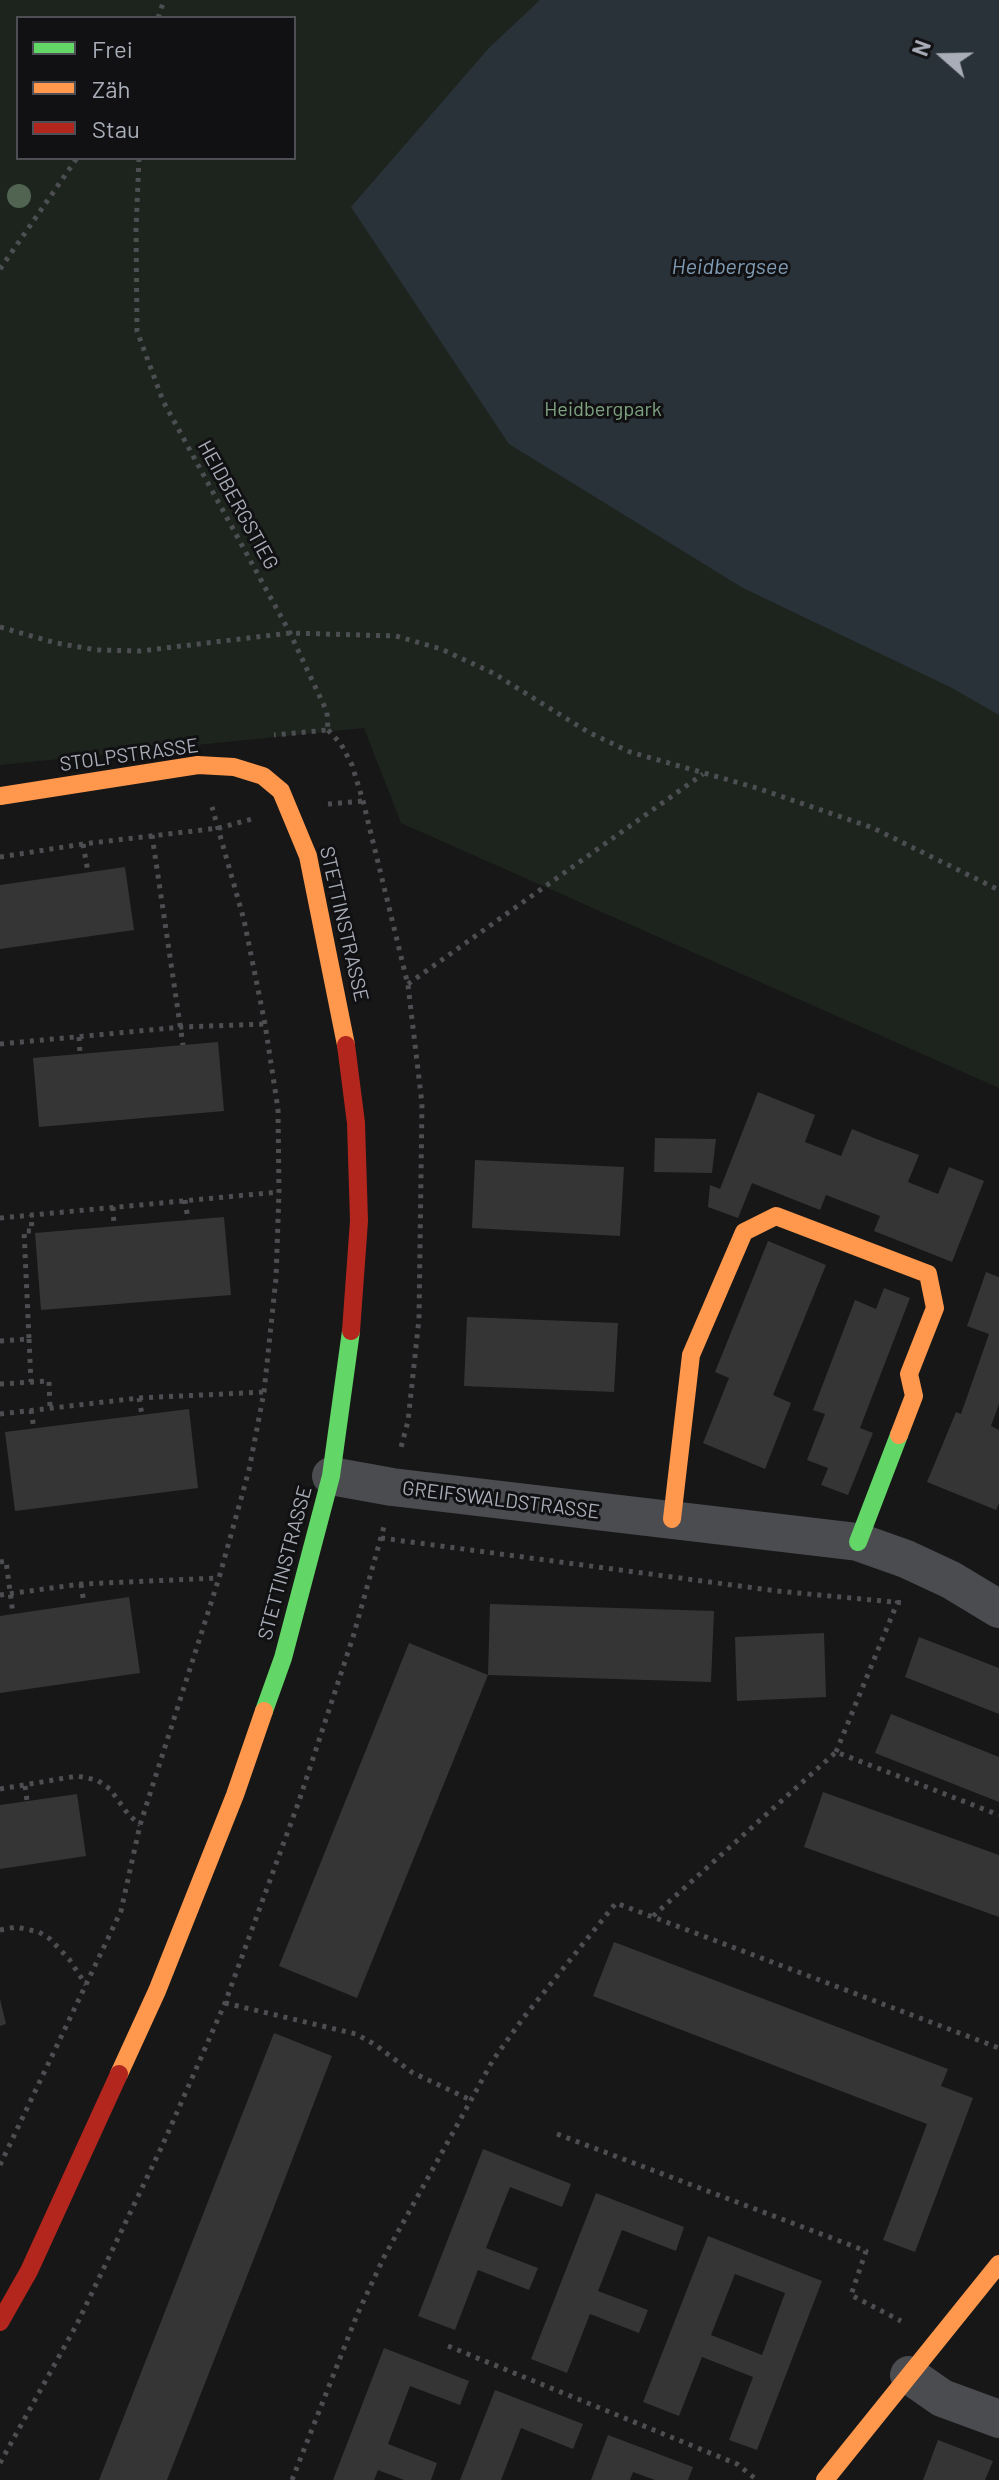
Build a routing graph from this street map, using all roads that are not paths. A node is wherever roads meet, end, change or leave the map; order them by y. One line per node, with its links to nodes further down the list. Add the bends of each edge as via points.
1 (263, 776): 2 (street, STOLPSTRASSE, via 234,767 198,765); 3 (street, STETTINSTRASSE, via 281,791 308,856 344,1025 356,1123 359,1221 350,1343)
2 (0, 796)
3 (331, 1476): 4 (street, GREIFSWALDSTRASSE); 8 (street, STETTINSTRASSE, via 283,1658 235,1795 145,2018 29,2271)
4 (672, 1519): 5 (street, GREIFSWALDSTRASSE); 5 (street, via 691,1355 744,1232 776,1216 928,1274 935,1308 909,1374 914,1396)
5 (858, 1542): 6 (street, GREIFSWALDSTRASSE)
6 (997, 1603)
7 (999, 2264): 9 (street)
8 (0, 2322)
9 (909, 2375): 10 (street, via 942,2398); 11 (street)
10 (999, 2419)
11 (825, 2480)

